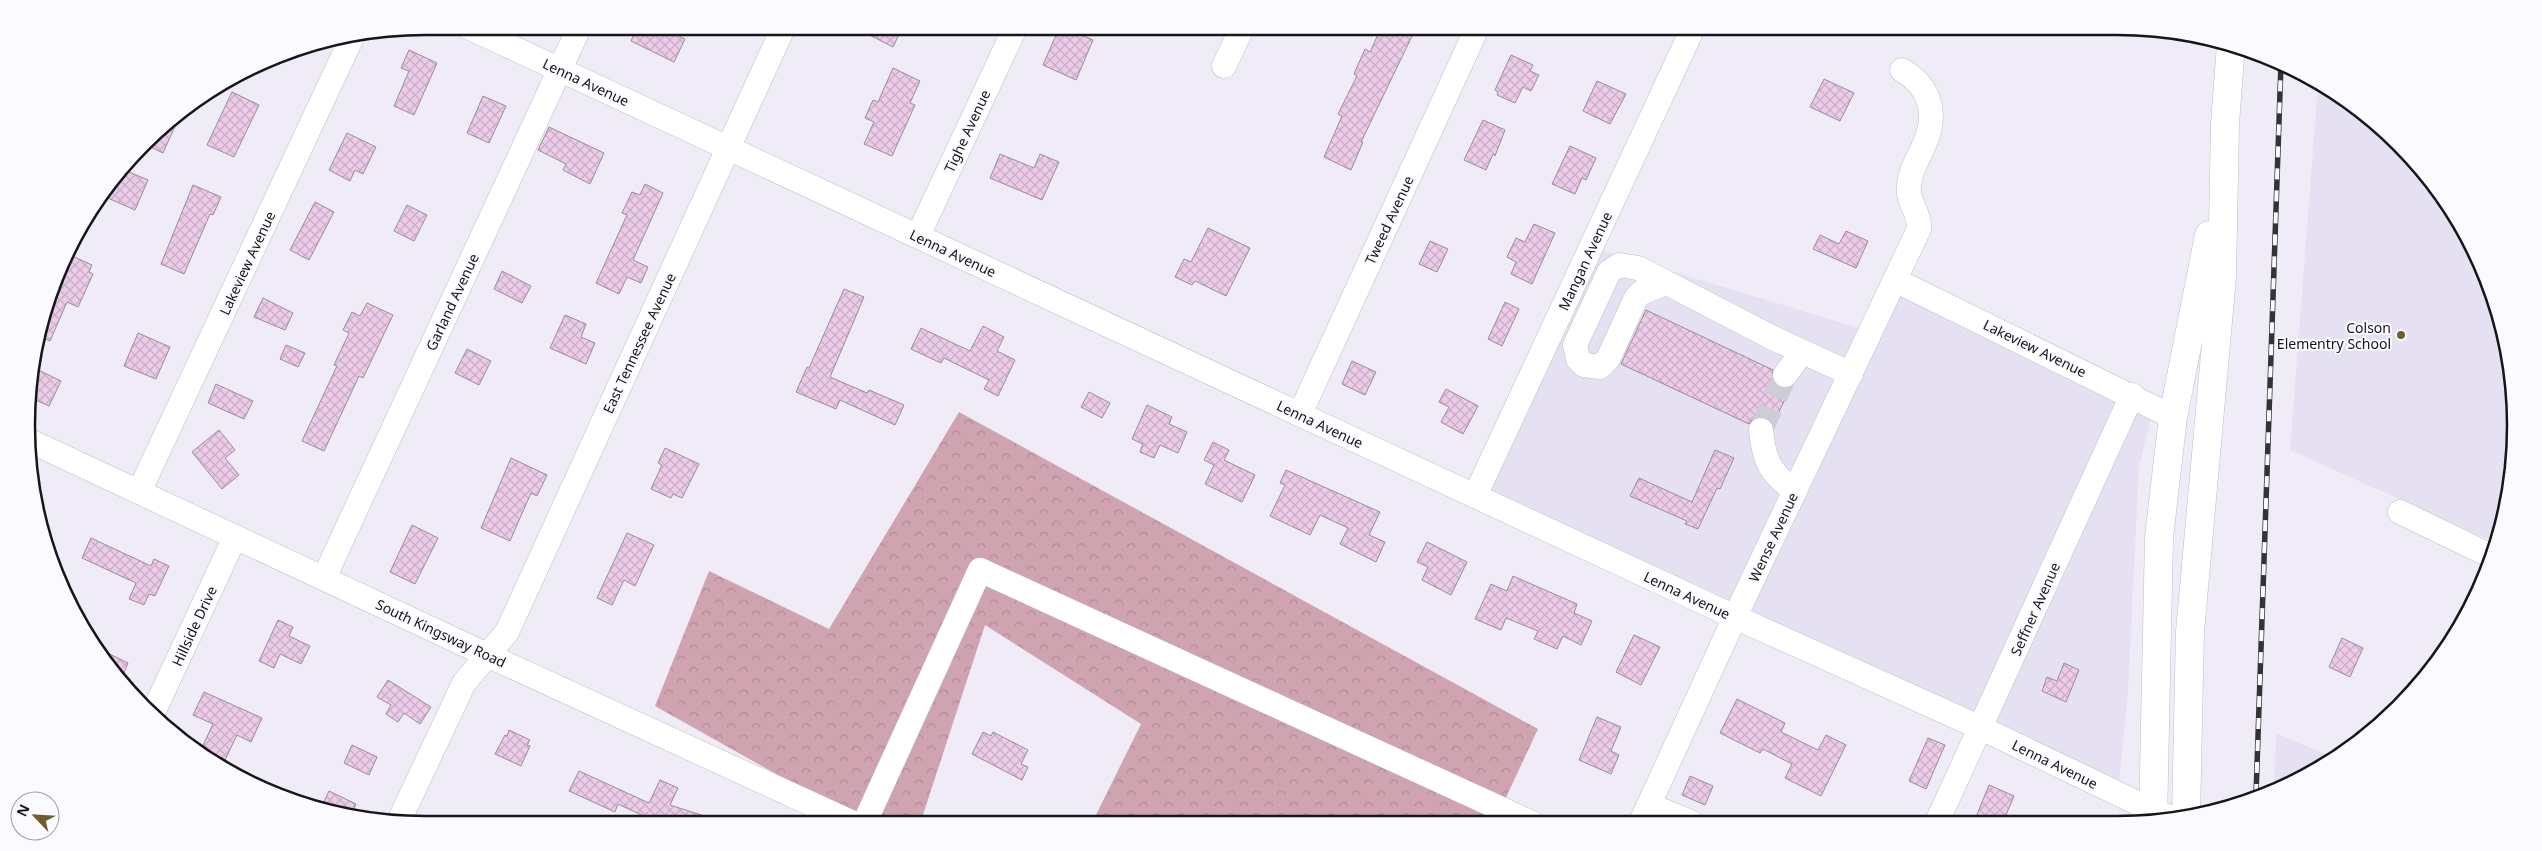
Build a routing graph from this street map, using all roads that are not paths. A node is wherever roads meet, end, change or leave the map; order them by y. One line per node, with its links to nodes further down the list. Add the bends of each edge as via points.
1 (485, 35): 11 (street, Lenna Avenue)
2 (576, 35): 11 (street, Garland Avenue)
3 (780, 35): 14 (street, East Tennessee Avenue)
4 (1012, 35): 15 (street, Tighe Avenue)
5 (1239, 35): 10 (street)
6 (1474, 35): 22 (street, Tweed Avenue)
7 (1690, 35): 28 (street, Mangan Avenue)
8 (349, 43): 27 (street, Lakeview Avenue)
9 (2230, 52): 13 (main road)
10 (1224, 66)
11 (560, 70): 14 (street, Lenna Avenue); 32 (street, Garland Avenue)
12 (1902, 70): 16 (street, Wense Avenue, via 1925,89 1932,113 1931,126 1908,186 1920,219 1919,229)
13 (2225, 124): 23 (main road, via 2204,266); 37 (main road, via 2222,277 2190,632)
14 (728, 148): 15 (street, Lenna Avenue); 34 (street, East Tennessee Avenue, via 507,632)
15 (918, 236): 22 (street, Lenna Avenue)
16 (1895, 280): 19 (street, Wense Avenue); 21 (street, Lakeview Avenue)
17 (1666, 283): 18 (street)
18 (1802, 352): 19 (street); 20 (street)
19 (1850, 374): 26 (street, Wense Avenue)
20 (1785, 375)
21 (2132, 395): 23 (street, Lakeview Avenue); 36 (street, Seffner Avenue)
22 (1300, 414): 28 (street, Lenna Avenue)
23 (2174, 417): 38 (main road, via 2159,538)
24 (1761, 430): 26 (street, via 1769,467)
25 (36, 444): 27 (street, South Kingsway Road)
26 (1795, 491): 33 (street, Wense Avenue)
27 (139, 492): 30 (street, South Kingsway Road)
28 (1475, 496): 33 (street, Lenna Avenue)
29 (2400, 512): 31 (street)
30 (235, 537): 32 (street, South Kingsway Road); 35 (street, Hillside Drive)
31 (2485, 553)
32 (324, 578): 34 (street, South Kingsway Road)
33 (1735, 617): 36 (street, Lenna Avenue); 39 (street, Wense Avenue)
34 (487, 655): 41 (street, East Tennessee Avenue, via 464,683); 42 (street, South Kingsway Road)
35 (156, 708)
36 (1981, 728): 40 (street, Lenna Avenue); 45 (street, Seffner Avenue)
37 (2186, 809)
38 (2161, 813)
39 (1645, 814)
40 (2155, 814)
41 (402, 815)
42 (838, 816)
43 (868, 816): 44 (street, via 980,570)
44 (1517, 816)
45 (1940, 816)

